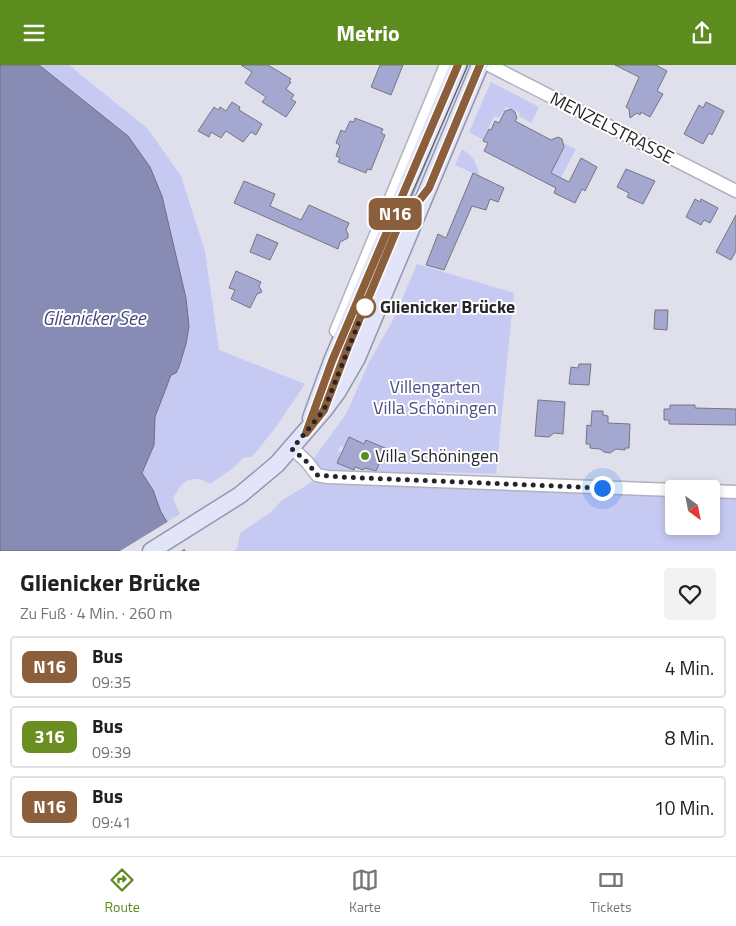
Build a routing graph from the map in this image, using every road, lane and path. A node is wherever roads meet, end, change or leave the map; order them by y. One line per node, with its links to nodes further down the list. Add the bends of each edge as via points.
1 (446, 65): 5 (street); 7 (street, via 333,339)
2 (458, 65): 5 (main road)
3 (480, 65): 8 (main road, via 352,369)
4 (489, 65): 6 (street, MENZELSTRASSE)
5 (450, 83): 7 (main road)
6 (736, 191)
7 (330, 368): 8 (main road)
8 (306, 433): 9 (main road)
9 (292, 449): 10 (street, via 317,475 334,477); 13 (main road, via 263,477)
10 (665, 490)
11 (720, 491): 12 (street)
12 (736, 492)
13 (152, 551)

